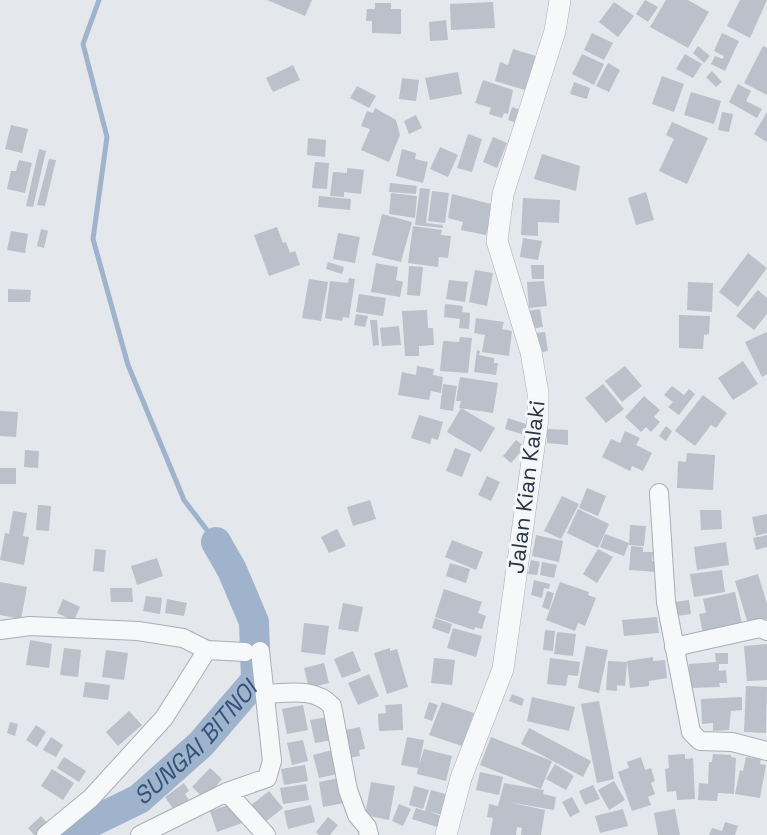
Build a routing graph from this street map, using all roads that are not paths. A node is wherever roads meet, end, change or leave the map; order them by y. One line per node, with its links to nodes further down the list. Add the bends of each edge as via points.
1 (560, 0): 14 (street, Jalan Kian Kalaki, via 555,31 498,216 497,241 531,352 538,393 529,493 503,669 461,778)
2 (659, 493): 5 (street, via 666,602)
3 (0, 630): 6 (street, via 30,626 138,631 183,638)
4 (767, 631): 5 (street, via 753,629)
5 (674, 647): 8 (street, via 693,736 709,743 732,742)
6 (207, 650): 7 (street, via 252,652); 10 (street, via 164,718 91,798)
7 (265, 694): 9 (street, via 272,761 267,778); 13 (street, via 310,693 324,697 332,706 341,766 357,815)
8 (767, 751)
9 (227, 792): 11 (street); 12 (street)
10 (46, 835)
11 (140, 835)
12 (266, 835)
13 (369, 835)
14 (446, 835)

